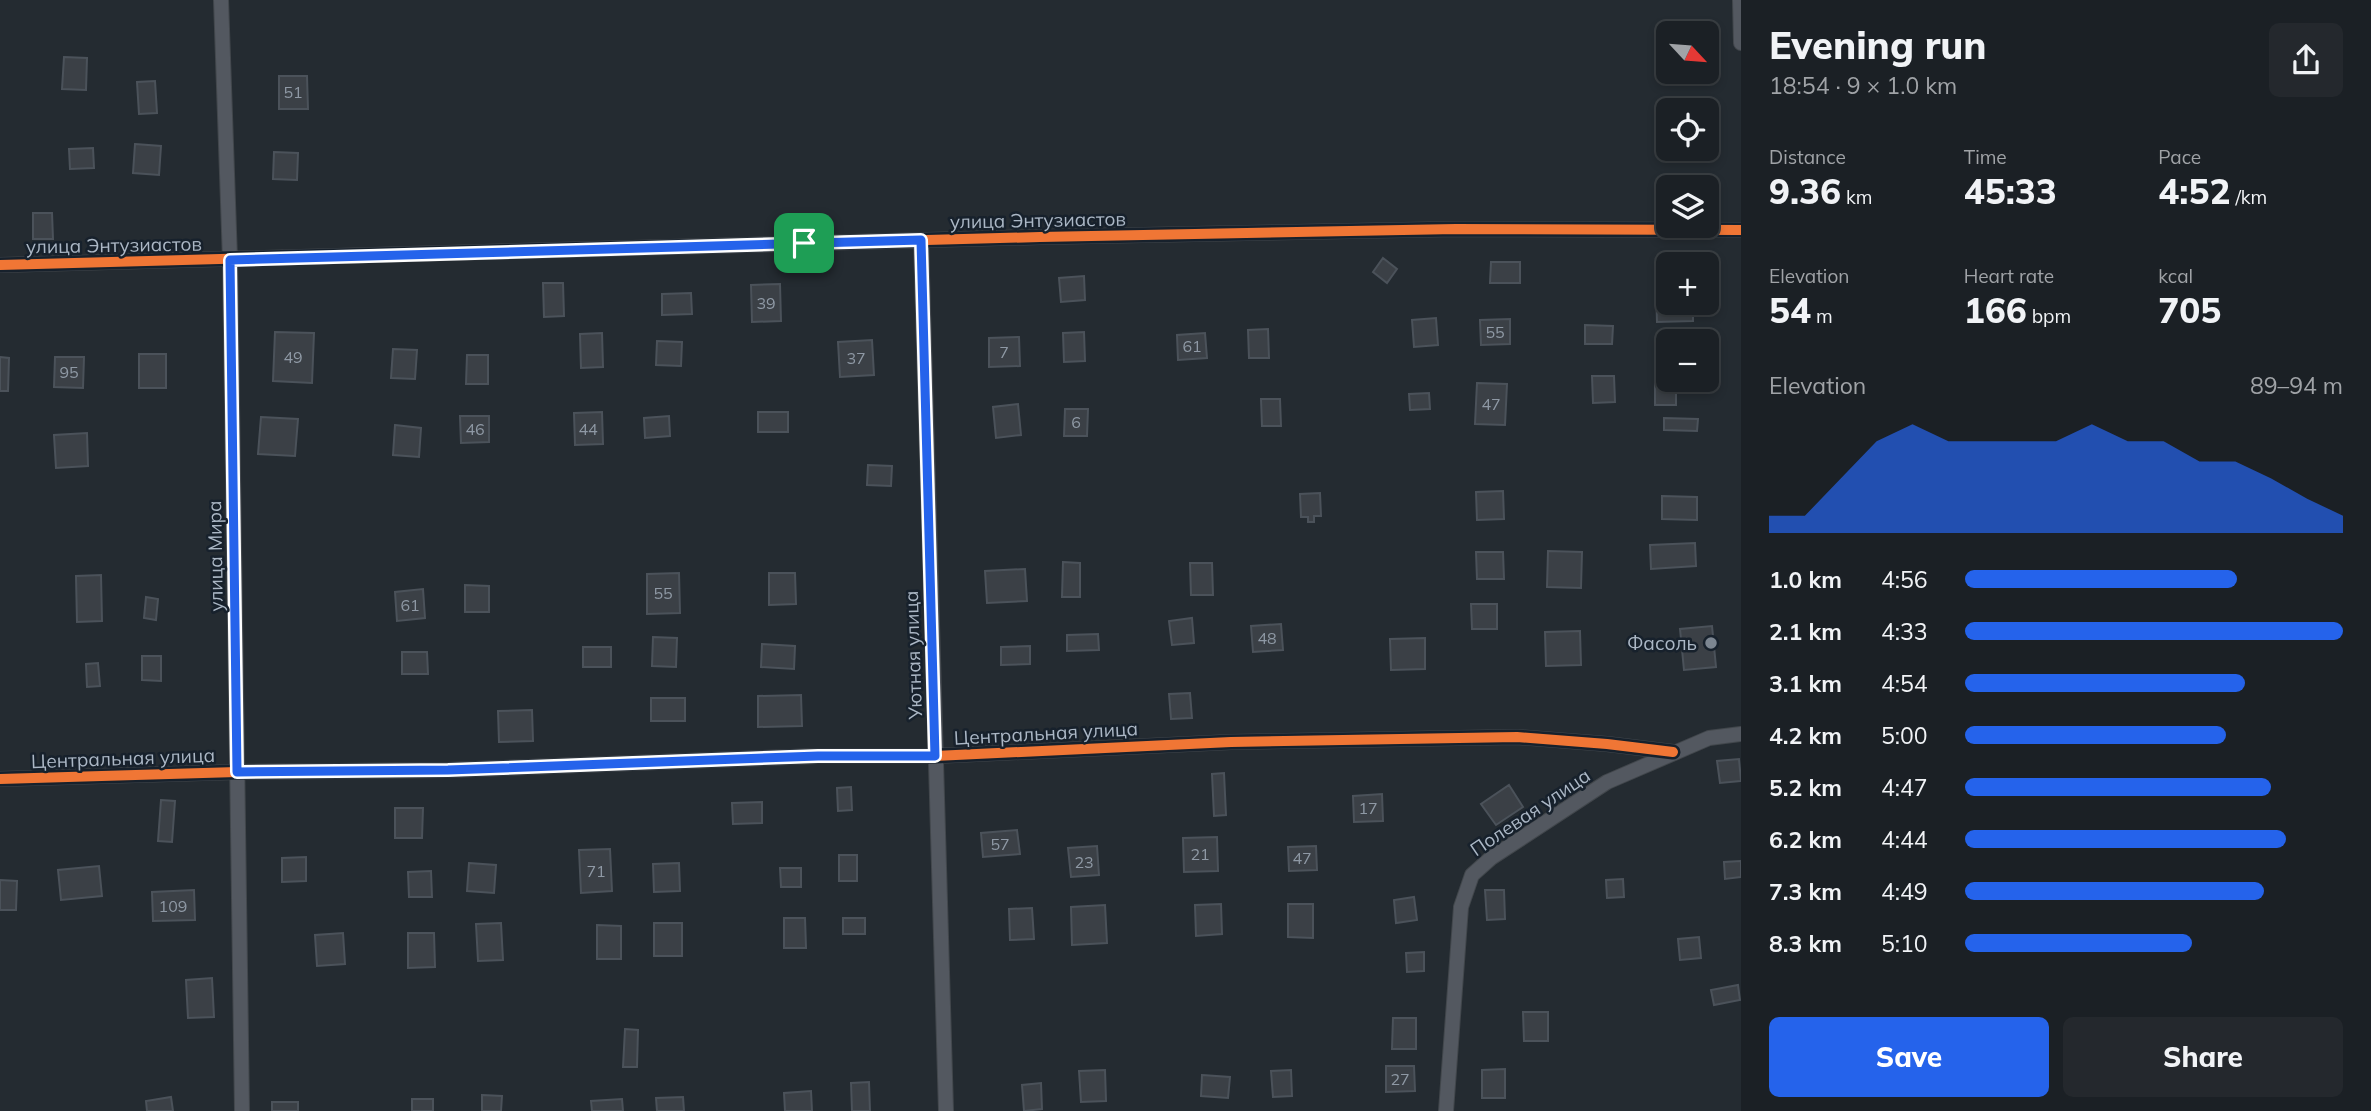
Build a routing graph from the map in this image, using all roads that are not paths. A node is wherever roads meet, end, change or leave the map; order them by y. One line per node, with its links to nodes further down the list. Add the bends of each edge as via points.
1 (221, 0): 6 (street, улица Мира)
2 (1740, 0): 3 (street)
3 (1741, 43)
4 (1741, 230): 5 (street, улица Энтузиастов, via 1456,229)
5 (921, 240): 6 (street, улица Энтузиастов); 10 (street, Уютная улица)
6 (230, 260): 7 (street, улица Энтузиастов); 11 (street, улица Мира)
7 (0, 265)
8 (1741, 734): 9 (street, Центральная улица, via 1709,738)
9 (1673, 752): 10 (street, Центральная улица, via 1517,737); 15 (street, Полевая улица, via 1607,782 1472,875 1461,906)
10 (935, 756): 11 (street, Центральная улица); 14 (street, Уютная улица)
11 (237, 772): 12 (street, Центральная улица); 13 (street, улица Мира)
12 (0, 779)
13 (242, 1111)
14 (946, 1111)
15 (1446, 1111)

